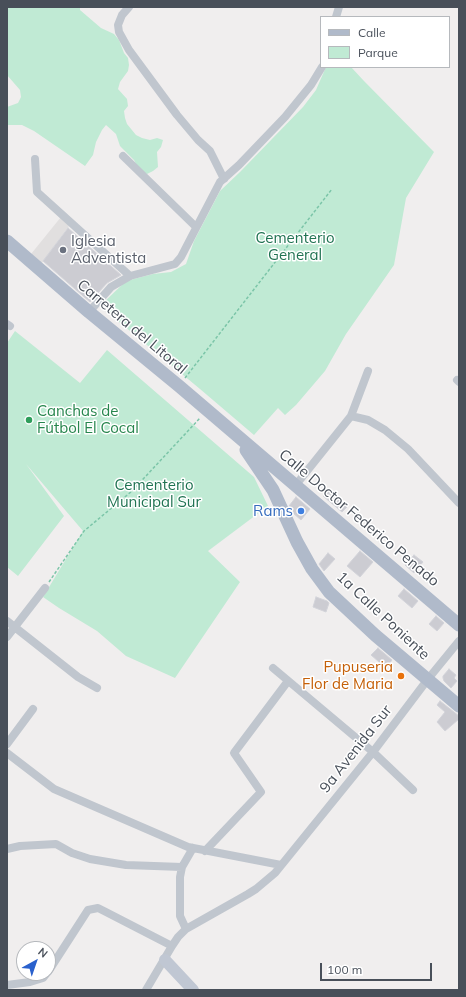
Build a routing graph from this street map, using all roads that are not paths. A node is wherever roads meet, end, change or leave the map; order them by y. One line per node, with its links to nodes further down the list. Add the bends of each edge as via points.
1 (129, 7): 5 (street, via 118,25 119,32 129,50 177,115 210,151)
2 (321, 68): 5 (street, via 285,117)
3 (123, 156): 6 (street)
4 (35, 159): 8 (street, via 37,192)
5 (224, 179): 6 (street)
6 (196, 227): 8 (street, via 175,264)
7 (7, 241): 9 (main road, Carretera del Litoral)
8 (130, 276): 9 (street, via 111,287)
9 (89, 312): 12 (main road, Carretera del Litoral)
10 (368, 371): 11 (street)
11 (352, 416): 13 (street); 15 (street, via 368,420 386,430 408,449)
12 (237, 437): 13 (main road, Calle Doctor Federico Penado); 14 (main road, 1a Calle Poniente)
13 (293, 484): 14 (main road, via 279,482); 18 (main road, Calle Doctor Federico Penado)
14 (273, 490): 23 (main road, 1a Calle Poniente, via 297,542 325,587 345,608)
15 (459, 503)
16 (45, 588): 19 (street)
17 (7, 622): 19 (street)
18 (459, 625)
19 (15, 627): 20 (street); 25 (street)
20 (7, 638)
21 (459, 642): 23 (street, 9a Avenida Sur)
22 (273, 668): 24 (street)
23 (428, 680): 26 (main road, 1a Calle Poniente); 29 (street, 9a Avenida Sur)
24 (288, 681): 29 (street); 34 (street, via 234,753 261,792)
25 (97, 688)
26 (459, 706)
27 (32, 709): 28 (street)
28 (7, 744)
29 (373, 752): 31 (street); 35 (street, 9a Avenida Sur)
30 (7, 753): 32 (street, via 54,789)
31 (413, 790)
32 (193, 848): 34 (street); 36 (street)
33 (7, 849): 36 (street, via 56,844 90,859 126,865)
34 (205, 851): 35 (street)
35 (281, 865): 37 (street, 9a Avenida Sur, via 275,873 248,894)
36 (182, 867): 37 (street, via 180,916)
37 (186, 929): 38 (street)
38 (172, 946): 39 (street, via 98,908 88,910); 40 (street)
39 (56, 960)
40 (164, 960): 43 (street); 44 (street)
41 (33, 981): 42 (street)
42 (7, 985)
43 (146, 990)
44 (193, 990)

